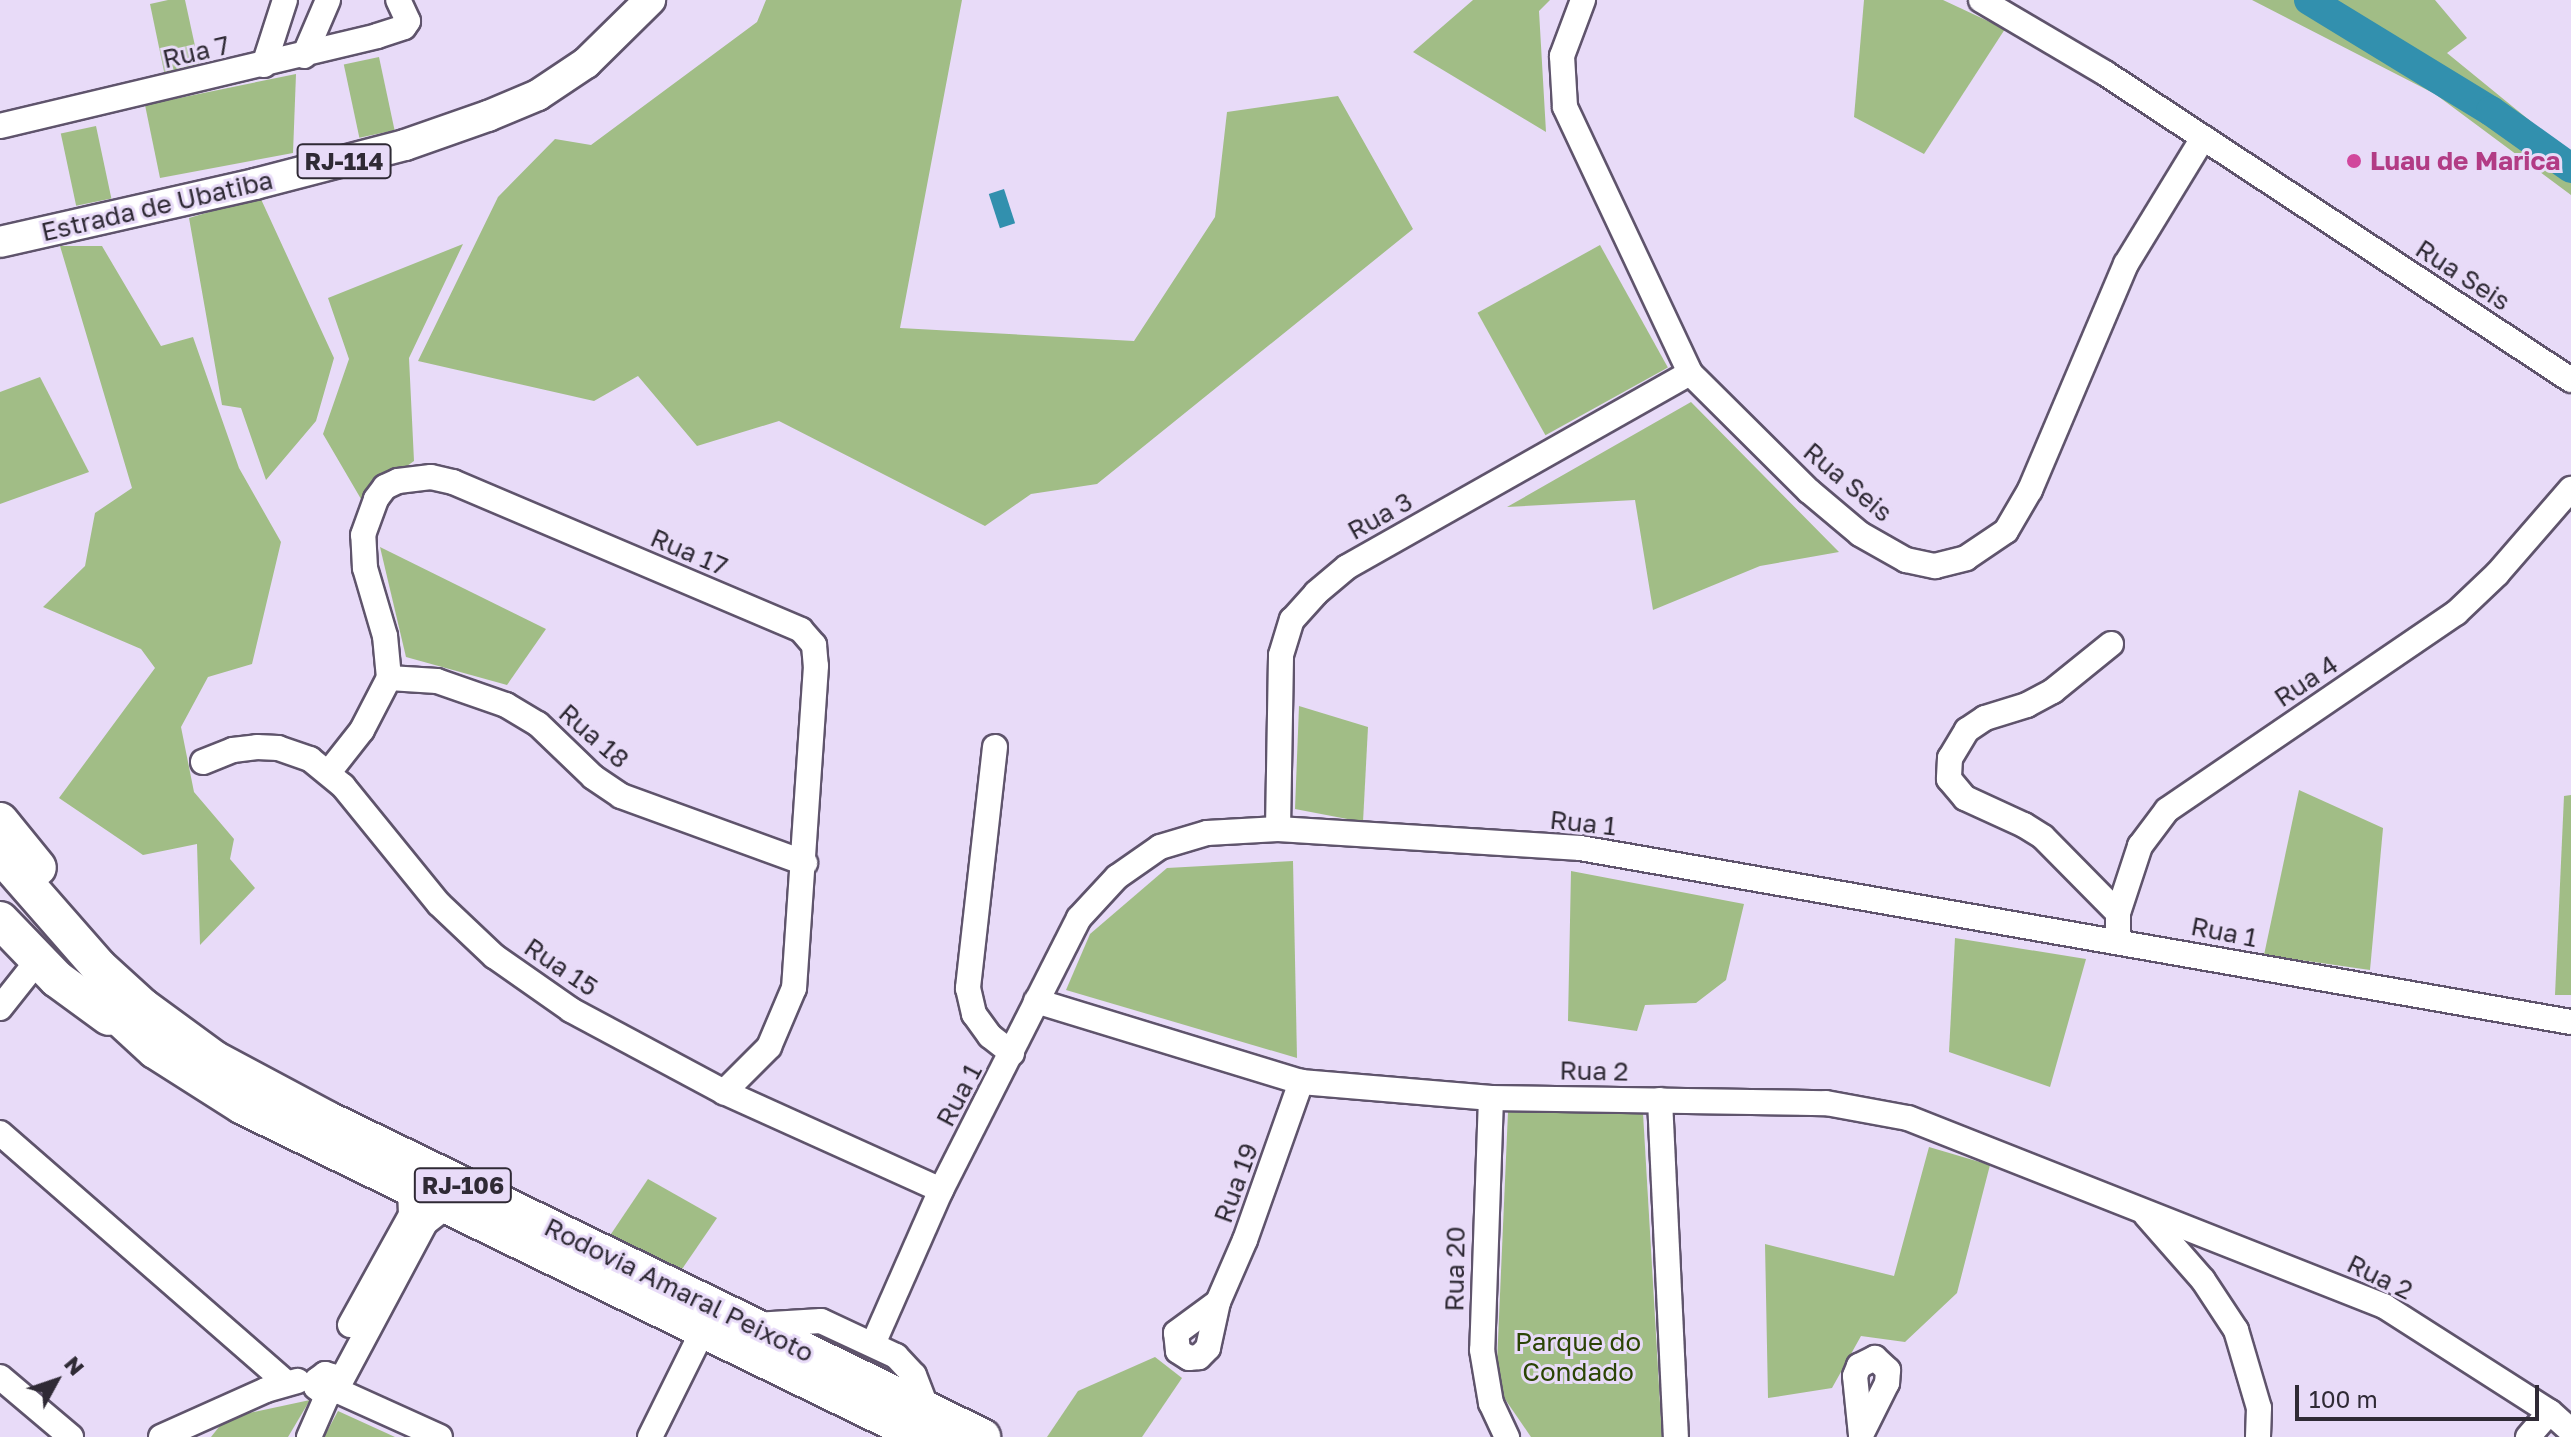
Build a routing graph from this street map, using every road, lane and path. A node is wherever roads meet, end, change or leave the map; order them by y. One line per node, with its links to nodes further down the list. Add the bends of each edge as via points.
1 (285, 0): 8 (street)
2 (328, 0): 7 (street)
3 (398, 0): 7 (street, Rua 7, via 408,16 404,27)
4 (650, 0): 11 (main road, Estrada de Ubatiba / RJ-114, via 586,63 538,95 463,126 255,184)
5 (1583, 0): 12 (street, Rua Seis, via 1562,56 1565,107)
6 (1981, 0): 10 (street, Rua Seis)
7 (304, 56): 8 (street, Rua 7)
8 (264, 65): 9 (street, Rua 7)
9 (0, 126)
10 (2203, 138): 12 (street, Rua Seis, via 2126,264 2030,490 2006,531 1966,558 1935,566 1906,560 1860,534); 13 (street, Rua Seis)
11 (0, 242)
12 (1690, 373): 21 (street, Rua 3, via 1347,567 1316,593 1292,620 1281,655)
13 (2571, 380)
14 (2571, 489): 25 (street, Rua 4, via 2456,613 2167,810 2140,846)
15 (2111, 644): 25 (street, via 2053,691 1967,730 1950,758 1949,779 1965,798 2043,837)
16 (389, 678): 19 (street, via 362,730); 23 (street, Rua 18, via 437,681 506,705 538,724 621,796); 23 (street, Rua 17, via 363,535 385,487 411,478 453,482 789,624 809,637 815,656)
17 (995, 747): 34 (street, via 968,988 974,1014)
18 (203, 762): 19 (street, Rua 15, via 233,750 278,748)
19 (329, 772): 36 (street, Rua 15, via 439,904 494,956 571,1010)
20 (0, 821): 33 (highway)
21 (1278, 829): 27 (street, Rua 1, via 1580,848); 29 (street, Rua 1, via 1207,833 1160,847 1117,877 1079,918)
22 (0, 854): 33 (highway, Rodovia Amaral Peixoto / RJ-106, via 99,967)
23 (805, 863): 36 (street, Rua 17, via 794,988 782,1023 769,1047)
24 (0, 889): 32 (highway, Rodovia Amaral Peixoto / RJ-106)
25 (2118, 913): 27 (street, Rua 4)
26 (0, 920): 28 (highway)
27 (2118, 941): 31 (street, Rua 1)
28 (38, 960): 30 (street); 32 (highway, via 85,1001)
29 (1036, 1001): 34 (street, Rua 1); 35 (street, Rua 2)
30 (0, 1008)
31 (2571, 1022)
32 (134, 1033): 40 (highway, Rodovia Amaral Peixoto / RJ-106, via 243,1106)
33 (189, 1041): 45 (highway, Rodovia Amaral Peixoto / RJ-106, via 291,1101)
34 (1012, 1053): 41 (street, Rua 1)
35 (1301, 1082): 37 (street, Rua 2); 44 (street, Rua 19)
36 (724, 1092): 41 (street, Rua 15)
37 (1491, 1098): 38 (street, Rua 2); 60 (street, Rua 20, via 1482,1350 1491,1403)
38 (1660, 1100): 43 (street, Rua 2, via 1826,1103 1878,1110); 61 (street)
39 (0, 1133): 49 (street)
40 (410, 1188): 42 (highway, Rodovia Amaral Peixoto / RJ-106); 50 (street, via 411,1215)
41 (941, 1190): 47 (street, Rua 1)
42 (447, 1206): 46 (highway, Rodovia Amaral Peixoto / RJ-106); 50 (street, via 425,1223)
43 (2145, 1213): 51 (street, Rua 2, via 2384,1306); 62 (street, Rua 2, via 2203,1280 2236,1330 2259,1408)
44 (1218, 1302)
45 (751, 1325): 47 (street, via 821,1321); 52 (highway, Rodovia Amaral Peixoto / RJ-106)
46 (703, 1330): 52 (highway, Rodovia Amaral Peixoto / RJ-106); 58 (street)
47 (873, 1344): 52 (street, via 906,1364)
48 (0, 1377): 54 (street)
49 (285, 1382): 50 (street); 55 (street)
50 (328, 1386): 56 (street); 57 (street)
51 (2550, 1412): 53 (street, Rua 2); 63 (street)
52 (926, 1424): 59 (highway, Rodovia Amaral Peixoto / RJ-106)
53 (2571, 1431)
54 (71, 1437)
55 (161, 1437)
56 (309, 1437)
57 (440, 1437)
58 (650, 1437)
59 (982, 1437)
60 (1507, 1437)
61 (1676, 1437)
62 (2258, 1437)
63 (2528, 1437)

